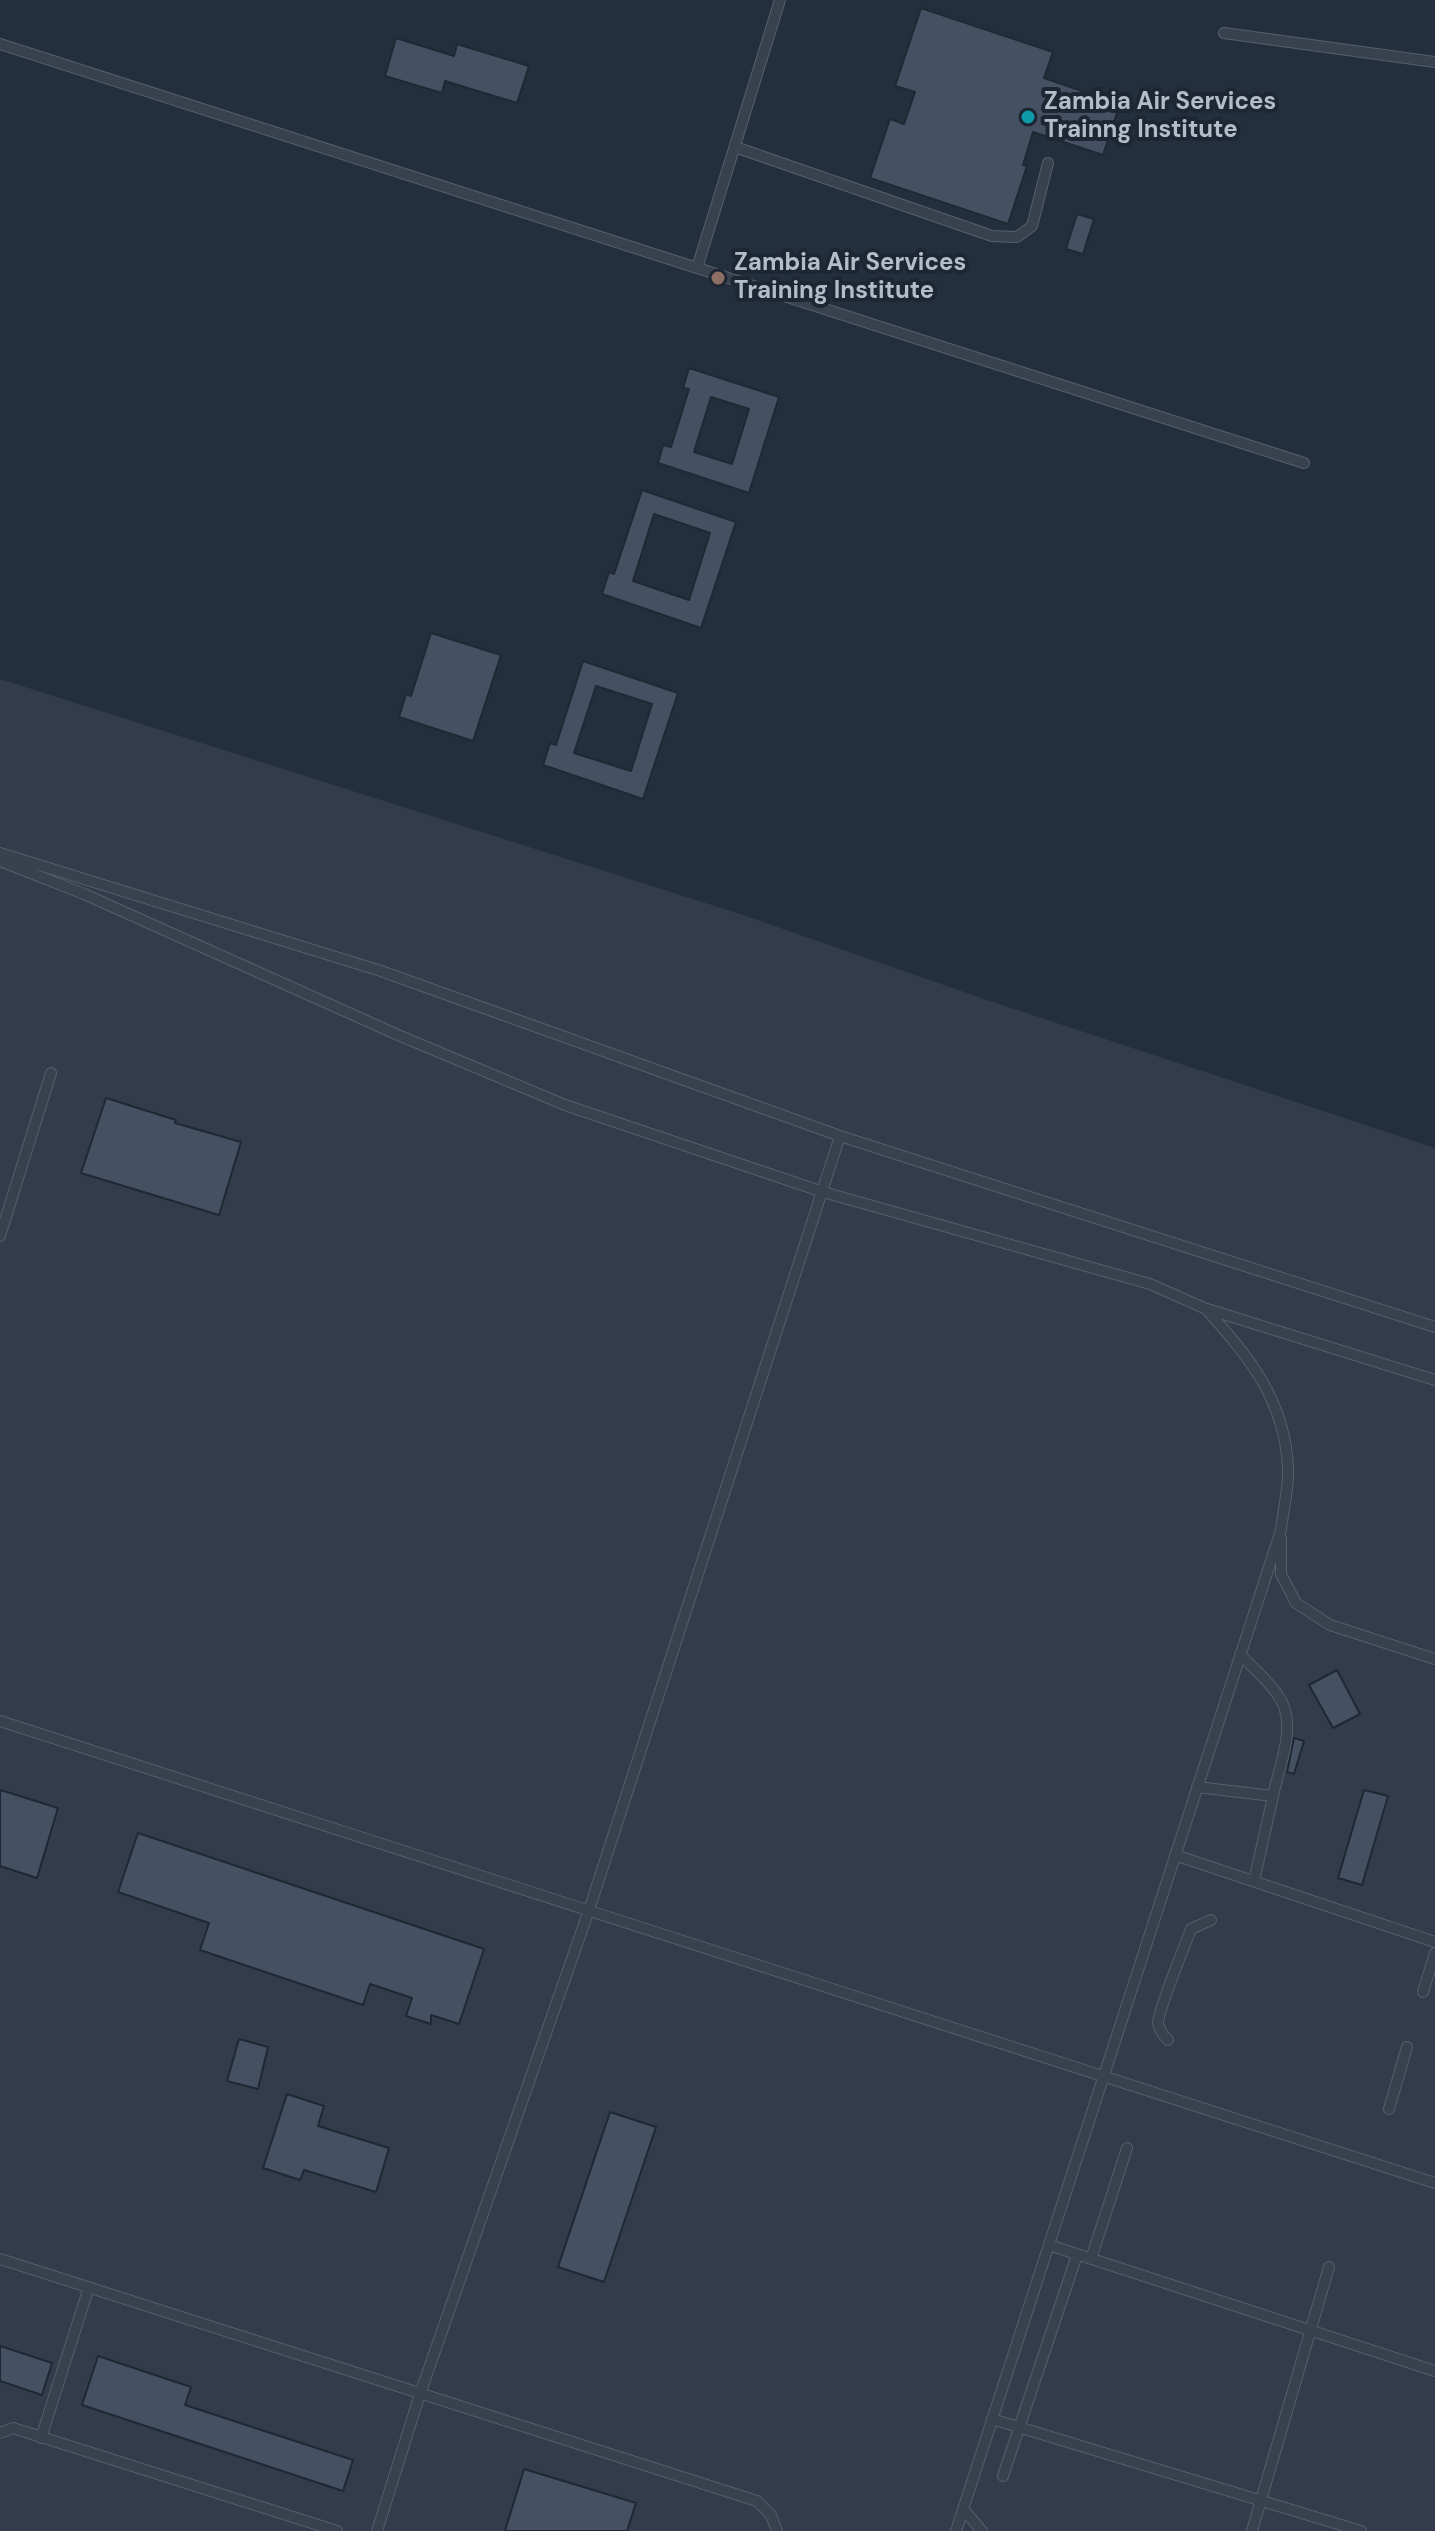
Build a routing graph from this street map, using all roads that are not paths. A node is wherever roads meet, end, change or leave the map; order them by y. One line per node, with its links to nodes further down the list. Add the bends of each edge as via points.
1 (780, 0): 5 (lane)
2 (1224, 33): 4 (lane)
3 (0, 44): 7 (lane)
4 (1435, 62)
5 (735, 147): 6 (lane, via 992,236 1017,237 1032,226); 7 (lane)
6 (1048, 163)
7 (697, 268): 8 (lane)
8 (1304, 463)
9 (0, 853): 12 (lane, via 381,971)
10 (0, 861): 13 (lane, via 565,1105)
11 (51, 1073): 14 (lane)
12 (840, 1136): 13 (lane); 16 (lane)
13 (823, 1192): 15 (lane, via 1150,1284); 26 (lane)
14 (0, 1236)
15 (1204, 1308): 17 (lane); 18 (lane, via 1265,1382 1279,1416 1288,1468)
16 (1435, 1327)
17 (1435, 1380)
18 (1281, 1530): 19 (lane); 20 (lane, via 1281,1574 1296,1603 1330,1625)
19 (1240, 1654): 22 (lane); 23 (lane, via 1286,1710 1288,1725)
20 (1435, 1659)
21 (0, 1721): 26 (lane)
22 (1197, 1787): 23 (lane); 24 (lane)
23 (1273, 1796): 25 (lane)
24 (1175, 1855): 25 (lane); 33 (lane)
25 (1254, 1881): 28 (lane)
26 (589, 1910): 33 (lane); 45 (lane)
27 (1211, 1920): 31 (lane, via 1191,1929 1158,2022)
28 (1435, 1942)
29 (1435, 1953): 30 (lane)
30 (1423, 1992)
31 (1168, 2040)
32 (1407, 2047): 34 (lane)
33 (1104, 2075): 36 (lane); 37 (lane)
34 (1389, 2109)
35 (1127, 2148): 40 (lane)
36 (1435, 2183)
37 (1049, 2245): 38 (lane); 46 (lane)
38 (1077, 2255): 40 (lane); 47 (lane)
39 (0, 2259): 42 (lane)
40 (1091, 2259): 43 (lane)
41 (1329, 2267): 43 (lane)
42 (89, 2287): 45 (lane); 49 (lane)
43 (1310, 2331): 44 (lane); 51 (lane)
44 (1435, 2371)
45 (420, 2394): 54 (lane); 55 (lane, via 757,2501)
46 (992, 2419): 47 (lane); 52 (lane)
47 (1021, 2427): 50 (lane); 51 (lane)
48 (0, 2433): 49 (lane, via 13,2428)
49 (41, 2438): 53 (lane)
50 (1003, 2476)
51 (1262, 2499): 58 (lane); 59 (lane)
52 (963, 2509): 56 (lane); 57 (lane)
53 (337, 2531)
54 (377, 2531)
55 (777, 2531)
56 (956, 2531)
57 (982, 2531)
58 (1252, 2531)
59 (1361, 2531)

